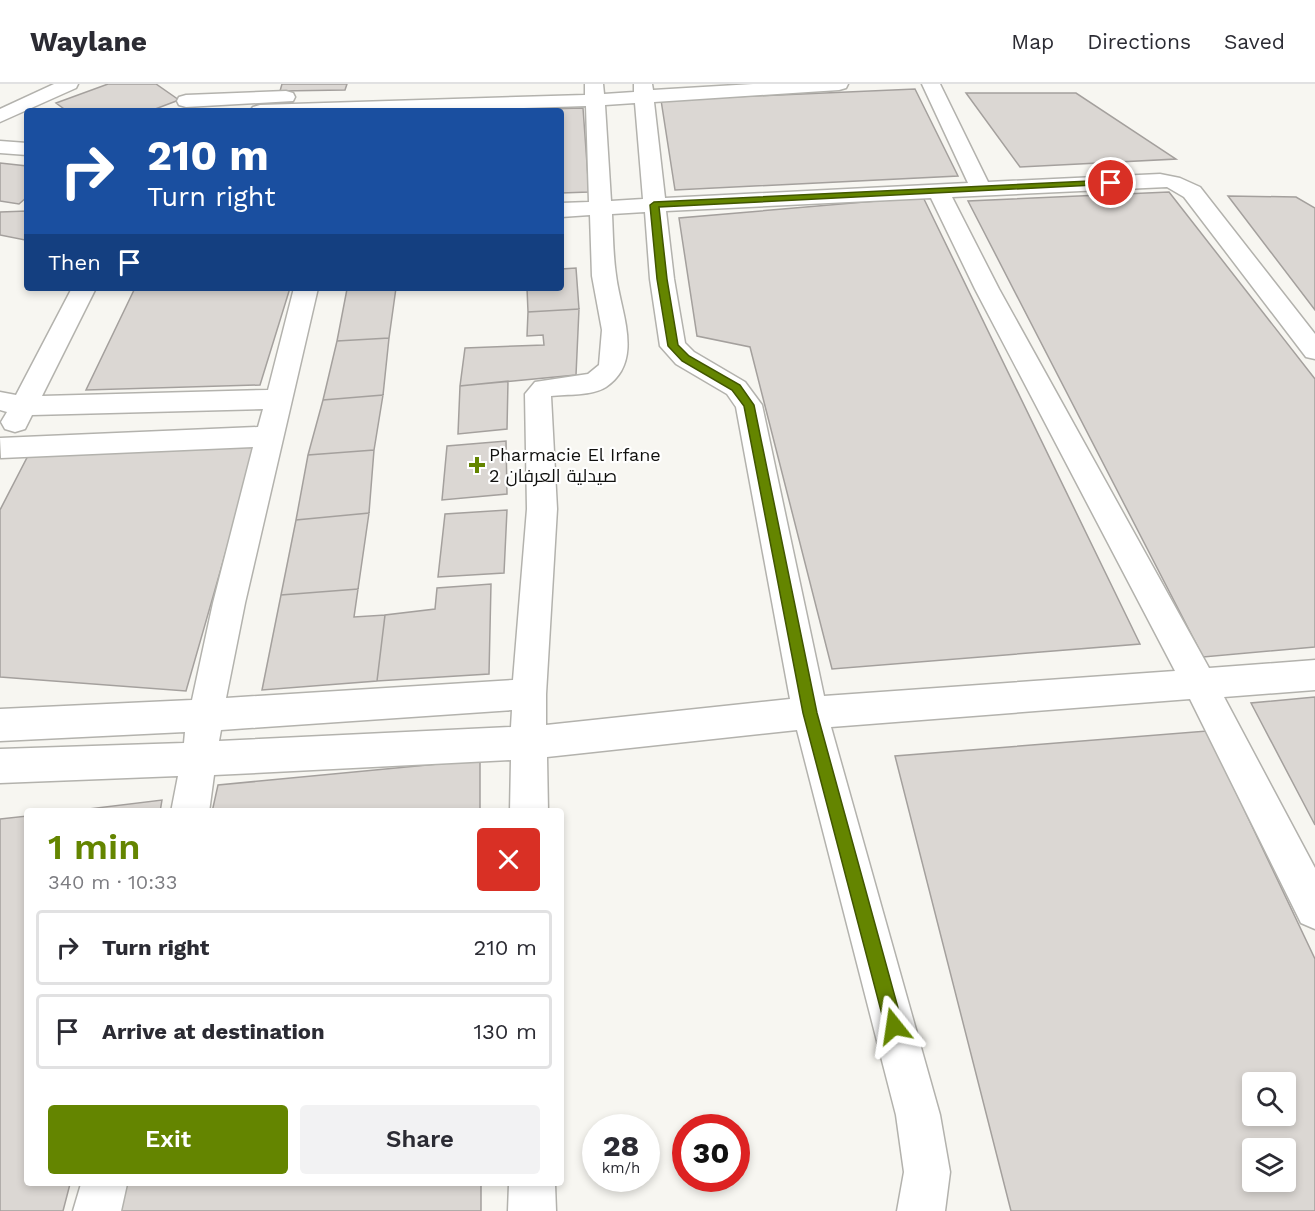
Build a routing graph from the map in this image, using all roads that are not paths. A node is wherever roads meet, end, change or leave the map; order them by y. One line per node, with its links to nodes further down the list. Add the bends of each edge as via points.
1 (69, 84): 9 (street)
2 (204, 84): 8 (street)
3 (839, 84): 6 (street)
4 (931, 84): 12 (street)
5 (593, 89): 6 (street); 7 (street); 15 (street)
6 (644, 90): 14 (street)
7 (264, 98): 8 (street)
8 (181, 106)
9 (0, 116)
10 (0, 147): 11 (street)
11 (24, 149)
12 (981, 189): 13 (street); 19 (street, via 1160,180 1183,186 1192,192)
13 (939, 192): 14 (street); 25 (street, via 987,289)
14 (654, 205): 15 (street); 27 (street, via 673,346 736,388 749,405)
15 (602, 208): 16 (street); 26 (street, via 604,276 614,330 611,369 595,382 544,388 538,394 542,509)
16 (564, 210)
17 (82, 291): 21 (street)
18 (305, 291): 20 (street)
19 (1315, 351)
20 (278, 399): 21 (street); 22 (street)
21 (12, 404): 23 (street)
22 (269, 436): 23 (street); 28 (street)
23 (0, 448)
24 (1315, 675): 25 (street)
25 (1200, 684): 27 (street); 35 (street)
26 (529, 694): 28 (street); 30 (street)
27 (810, 713): 30 (street); 40 (street, via 918,1115 927,1172)
28 (206, 714): 29 (street); 31 (street)
29 (0, 725)
30 (528, 743): 31 (street); 34 (street)
31 (199, 759): 32 (street); 33 (street)
32 (0, 766)
33 (191, 808)
34 (529, 808)
35 (1315, 909)
36 (103, 1186): 38 (street)
37 (532, 1186): 39 (street)
38 (97, 1211)
39 (532, 1211)
40 (921, 1211)

